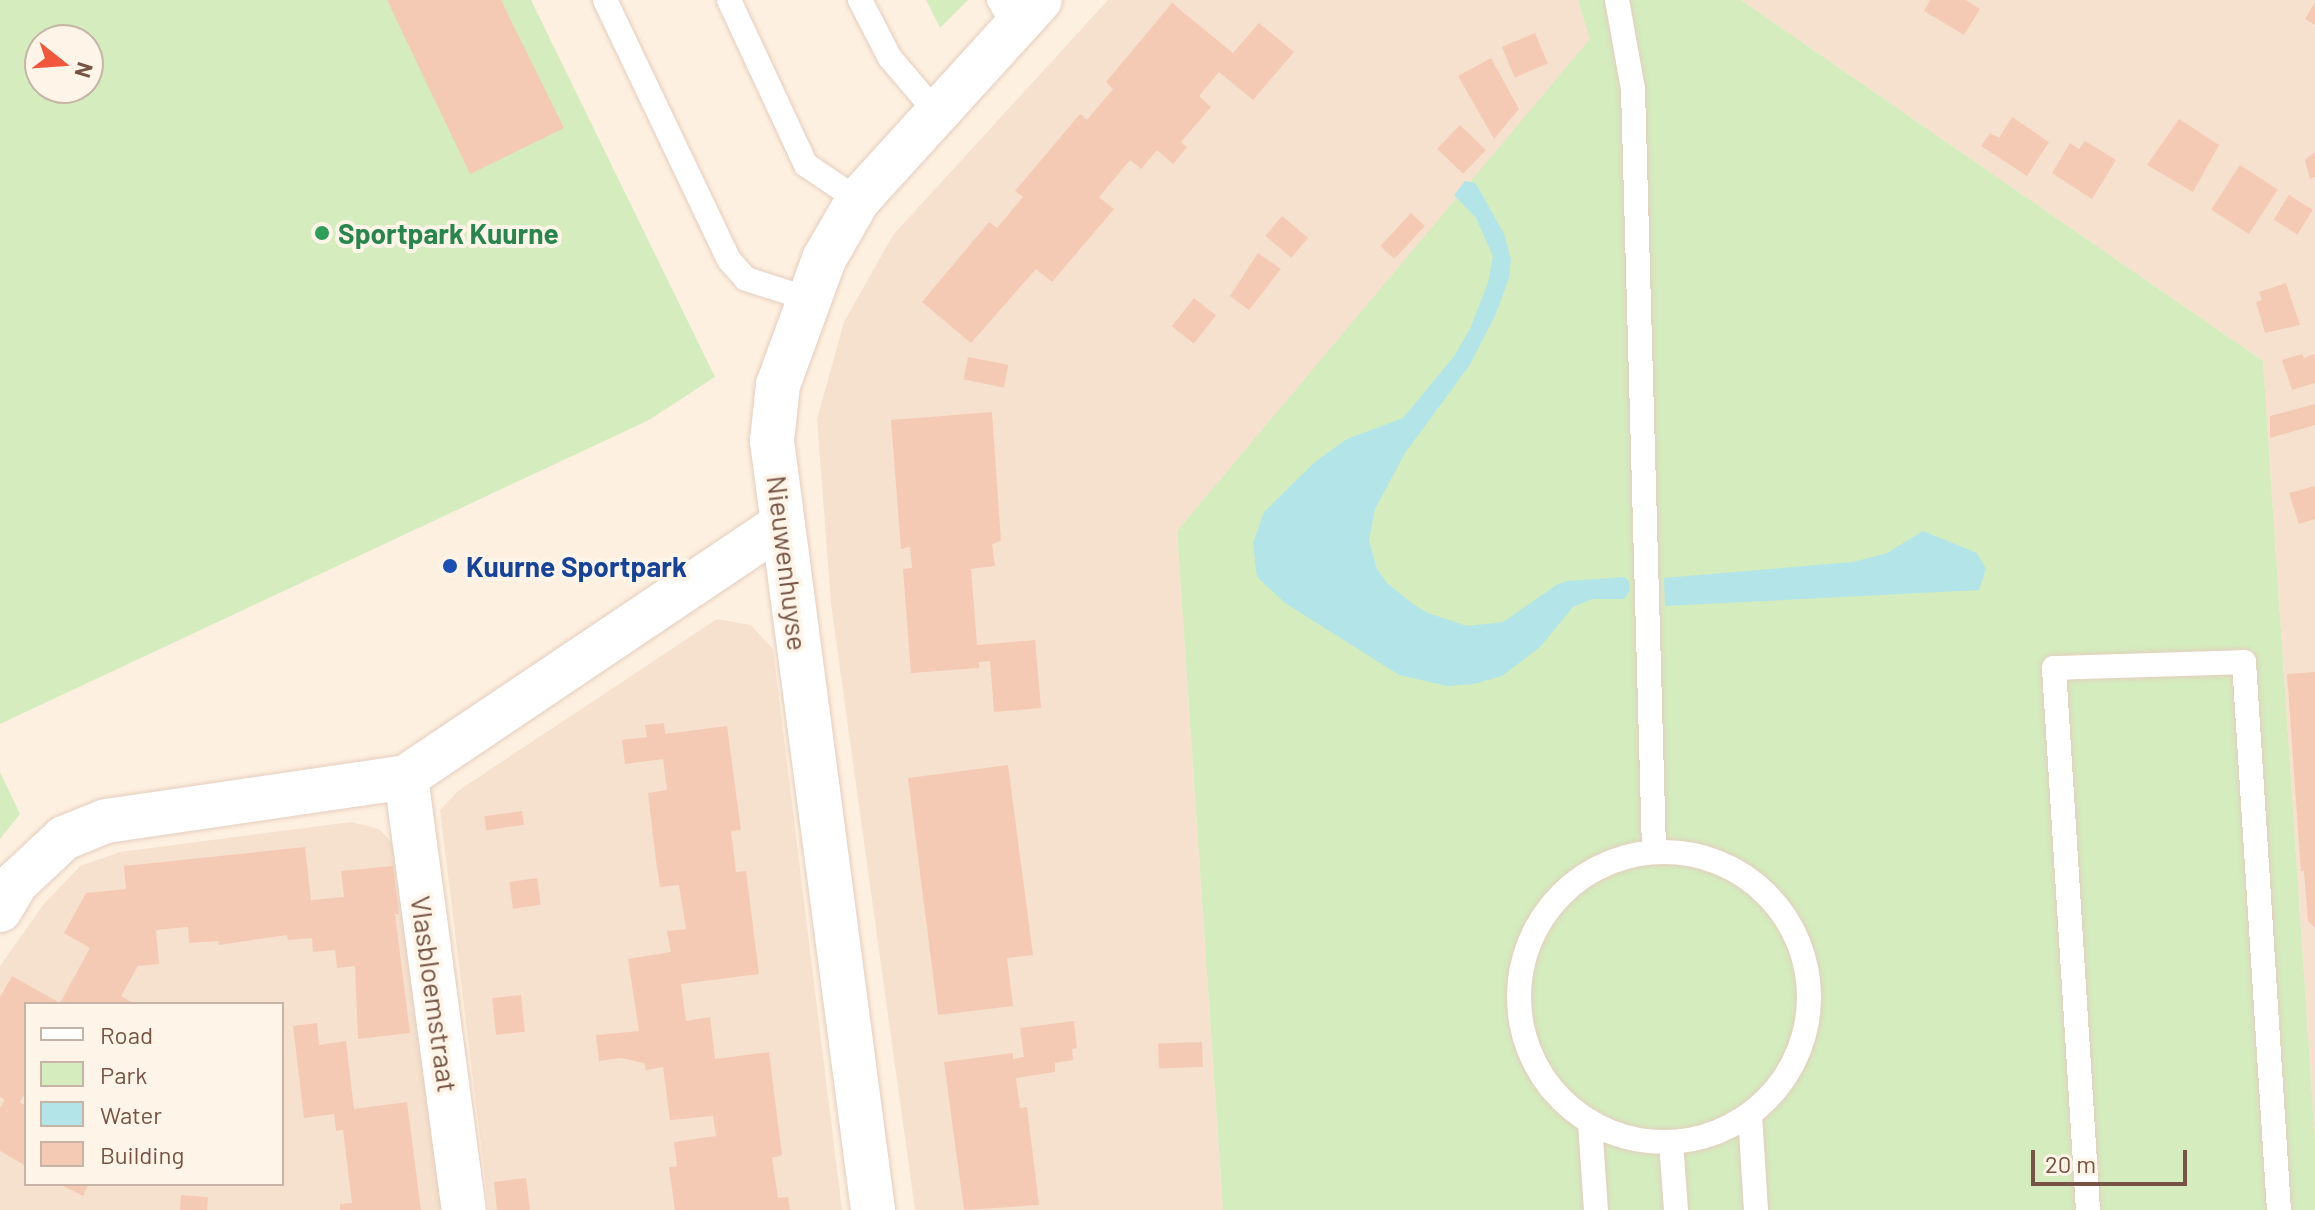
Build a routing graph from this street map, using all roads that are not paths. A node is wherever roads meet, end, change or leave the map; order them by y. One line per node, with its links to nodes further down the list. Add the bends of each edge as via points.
1 (605, 0): 8 (lane, via 729,260 746,279)
2 (729, 0): 7 (lane, via 806,165)
3 (860, 0): 6 (lane, via 890,58)
4 (1617, 0): 11 (lane, via 1633,89)
5 (1018, 9): 6 (street, Nieuwenhuyse)
6 (938, 114): 7 (street, Nieuwenhuyse)
7 (858, 200): 8 (street, Nieuwenhuyse, via 824,259)
8 (809, 299): 9 (street, Nieuwenhuyse, via 778,385 772,441)
9 (782, 524): 10 (street); 17 (street, Nieuwenhuyse)
10 (406, 777): 12 (street, via 106,821 64,838 17,882); 16 (street, Vlasbloemstraat)
11 (1654, 851): 13 (lane, via 1692,853 1737,870 1774,901 1799,942 1809,989 1803,1037 1783,1080); 14 (lane, via 1621,857 1578,879 1544,913 1524,957 1518,1004 1529,1051 1553,1092)
12 (0, 910)
13 (1750, 1115): 15 (lane, via 1707,1136); 20 (lane)
14 (1590, 1123): 15 (lane, via 1635,1140); 18 (lane)
15 (1671, 1142): 19 (lane)
16 (464, 1210)
17 (873, 1210)
18 (1596, 1210)
19 (1676, 1210)
20 (1756, 1210)
21 (2088, 1210): 22 (lane, via 2054,668 2244,662)
22 (2279, 1210)

